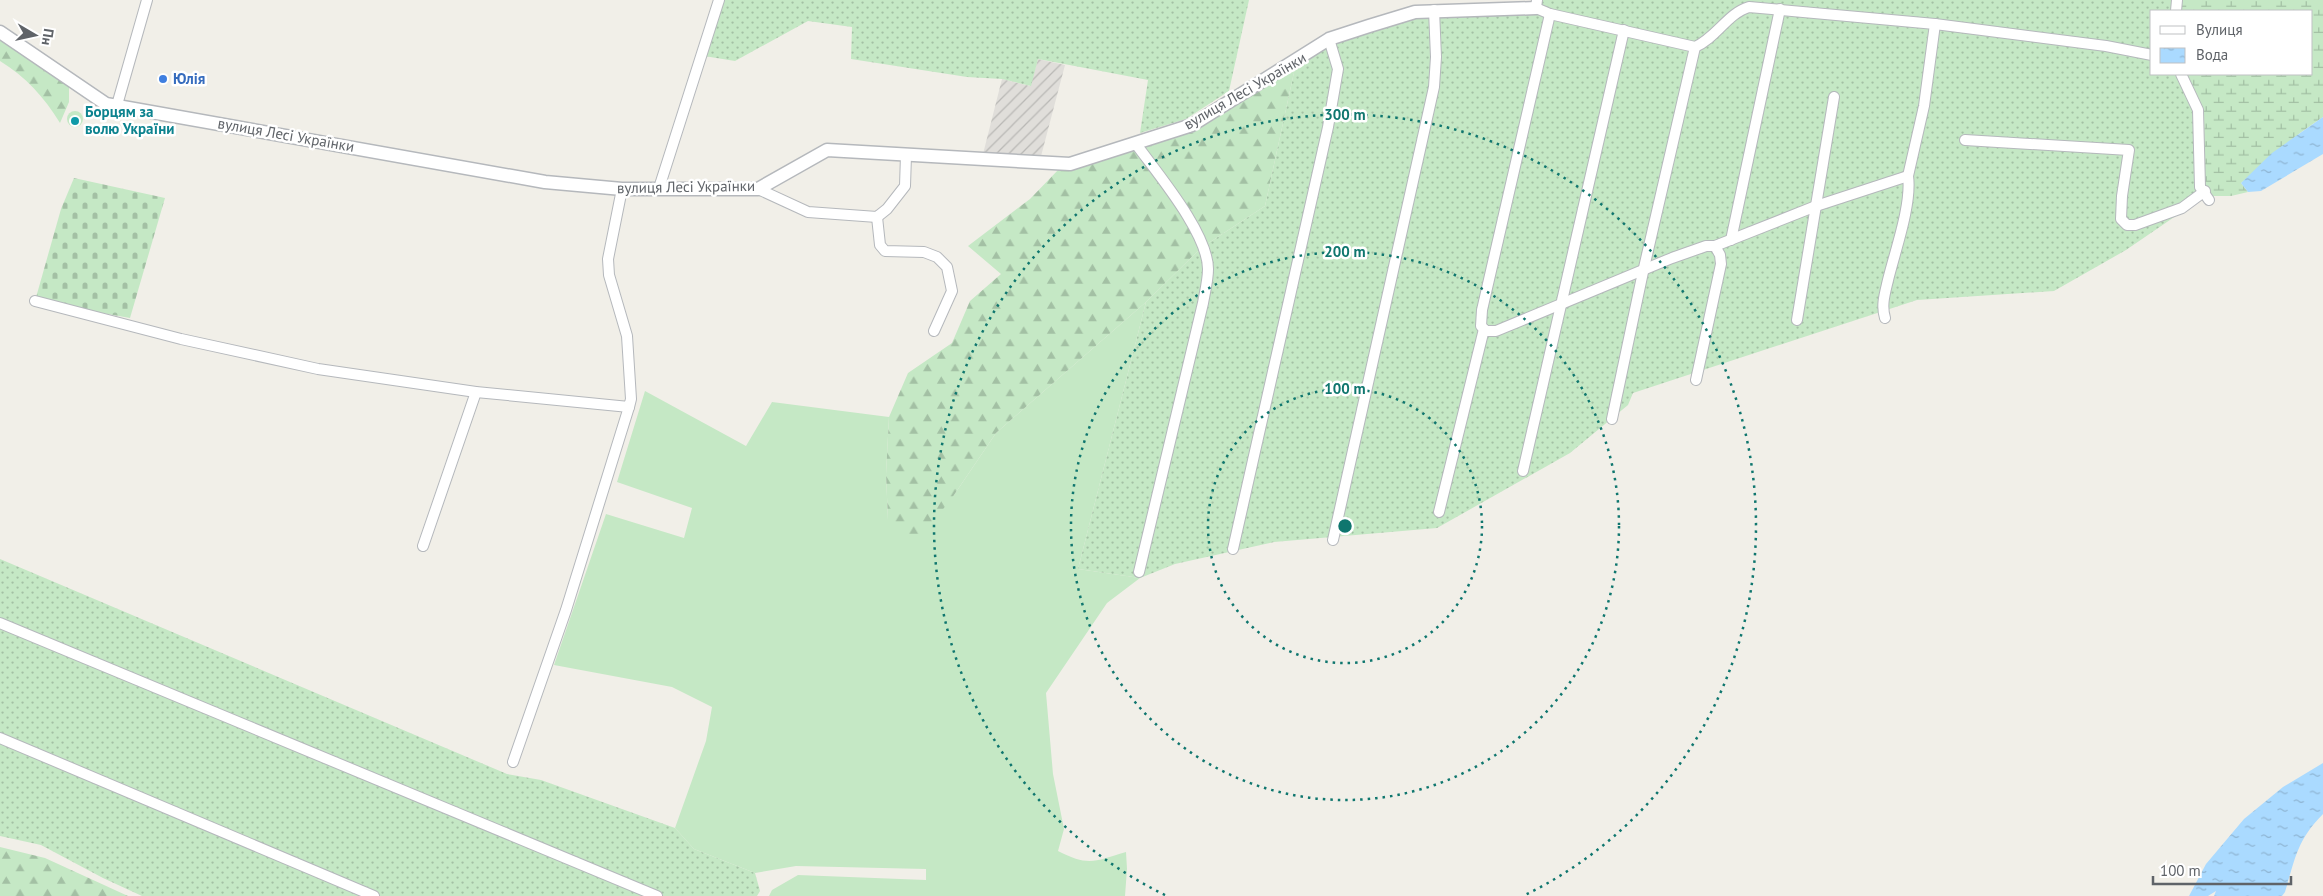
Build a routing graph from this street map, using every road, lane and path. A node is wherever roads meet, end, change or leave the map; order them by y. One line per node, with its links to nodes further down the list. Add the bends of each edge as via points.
1 (146, 0): 15 (street)
2 (719, 0): 20 (street)
3 (1536, 4): 5 (street, вулиця Лесі Українки); 6 (street)
4 (1780, 9): 7 (street); 11 (street, via 1742,9); 25 (street)
5 (1434, 10): 10 (street, вулиця Лесі Українки, via 1415,12); 40 (street, via 1434,87)
6 (1550, 14): 8 (street); 32 (street, via 1482,310 1480,322)
7 (1935, 24): 12 (street); 19 (street, via 1924,106)
8 (1624, 30): 11 (street); 29 (street)
9 (0, 32): 15 (street, вулиця Лесі Українки, via 106,104)
10 (1329, 39): 17 (street, вулиця Лесі Українки, via 1192,125); 42 (street, via 1338,69 1328,127)
11 (1695, 47): 27 (street)
12 (2150, 55)
13 (2181, 75): 16 (street, via 2198,110 2200,187 2207,196 2135,226 2127,225 2121,219 2129,150)
14 (1834, 97): 23 (street)
15 (117, 106): 21 (street, вулиця Лесі Українки, via 545,182)
16 (1965, 140)
17 (1136, 144): 18 (street, вулиця Лесі Українки, via 1070,164); 43 (street, via 1186,212 1206,256 1208,269 1203,303)
18 (906, 155): 22 (street, вулиця Лесі Українки, via 827,150); 24 (street, via 905,186)
19 (1908, 176): 23 (street); 30 (street, via 1906,208 1883,302)
20 (659, 188): 21 (street, вулиця Лесі Українки); 22 (street, вулиця Лесі Українки)
21 (622, 189): 36 (street, via 608,259 609,275 627,336)
22 (758, 189): 24 (street, via 808,212)
23 (1816, 206): 25 (street); 31 (street)
24 (877, 217): 33 (street, via 880,245 885,251 924,252 937,257 947,267 952,291)
25 (1731, 240): 26 (street)
26 (1715, 246): 27 (street, via 1706,246); 34 (street, via 1720,254 1720,264)
27 (1643, 272): 29 (street); 37 (street)
28 (35, 301): 35 (street, via 181,339 313,368)
29 (1561, 305): 32 (street, via 1496,331); 38 (street)
30 (1885, 318)
31 (1797, 320)
32 (1484, 330): 39 (street)
33 (934, 331)
34 (1696, 380)
35 (476, 392): 36 (street); 41 (street)
36 (629, 407): 46 (street, via 566,610)
37 (1612, 419)
38 (1523, 471)
39 (1439, 512)
40 (1333, 540)
41 (423, 546)
42 (1233, 549)
43 (1140, 572)
44 (0, 623): 48 (street)
45 (0, 738): 47 (street)
46 (513, 762)
47 (374, 896)
48 (657, 896)

